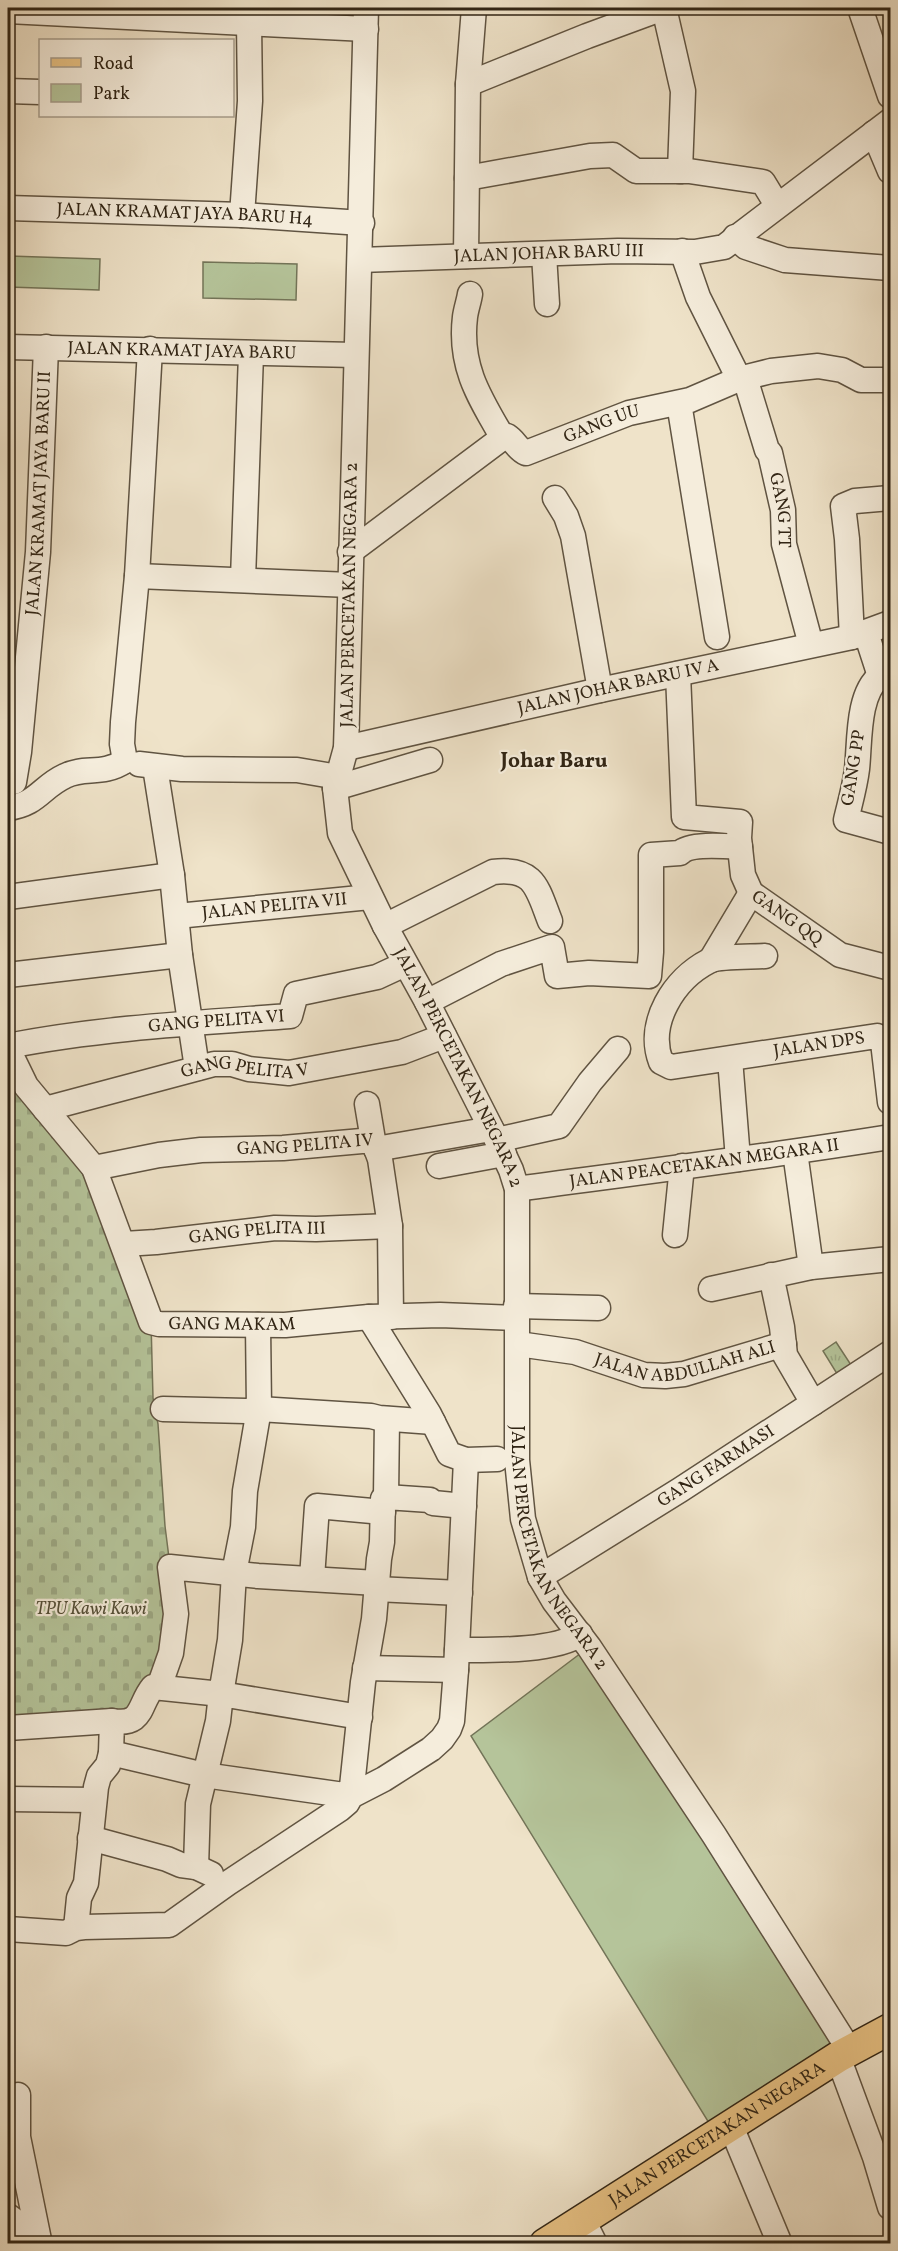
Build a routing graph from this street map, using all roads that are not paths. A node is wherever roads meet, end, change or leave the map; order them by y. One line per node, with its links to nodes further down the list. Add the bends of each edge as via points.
1 (474, 8): 8 (street)
2 (663, 8): 8 (street); 14 (street, via 683,91)
3 (860, 8): 7 (street)
4 (8, 11): 6 (street)
5 (366, 18): 6 (street); 20 (street, JALAN PERCETAKAN NEGARA 2)
6 (249, 22): 12 (street)
7 (884, 52): 11 (street)
8 (468, 84): 16 (street)
9 (8, 91): 10 (street)
10 (39, 92)
11 (891, 96)
12 (242, 101): 19 (street)
13 (882, 127): 15 (street); 17 (street, JALAN JOHAR BARU III)
14 (680, 171): 16 (street, via 636,171 617,157 607,155); 17 (street, via 763,182)
15 (891, 171)
16 (467, 178): 24 (street)
17 (777, 206): 21 (street, JALAN JOHAR BARU III)
18 (8, 208): 19 (street, JALAN KRAMAT JAYA BARU H4)
19 (242, 215): 20 (street, JALAN KRAMAT JAYA BARU H4)
20 (362, 223): 25 (street, JALAN PERCETAKAN NEGARA 2)
21 (735, 237): 22 (street, JALAN JOHAR BARU III, via 717,249); 26 (street, via 746,247 785,260)
22 (682, 251): 23 (street, JALAN JOHAR BARU III); 34 (street, GANG TT, via 698,297)
23 (544, 254): 24 (street, JALAN JOHAR BARU III); 28 (street)
24 (466, 256): 25 (street, JALAN JOHAR BARU III)
25 (360, 260): 33 (street, JALAN PERCETAKAN NEGARA 2)
26 (891, 268)
27 (470, 294): 37 (street, via 465,315 465,352 472,381)
28 (547, 304)
29 (8, 347): 30 (street, JALAN KRAMAT JAYA BARU)
30 (46, 347): 31 (street, JALAN KRAMAT JAYA BARU); 55 (street, JALAN KRAMAT JAYA BARU II, via 38,552)
31 (150, 349): 32 (street, JALAN KRAMAT JAYA BARU); 41 (street)
32 (251, 354): 33 (street, JALAN KRAMAT JAYA BARU); 42 (street)
33 (356, 355): 40 (street, JALAN PERCETAKAN NEGARA 2)
34 (742, 378): 35 (street, GANG UU, via 818,366 842,370 861,380); 36 (street, GANG UU); 47 (street, GANG TT, via 770,453 783,510 784,544)
35 (891, 380)
36 (679, 403): 37 (street, GANG UU, via 629,413 526,453 507,436); 46 (street)
37 (503, 438): 40 (street)
38 (555, 498): 50 (street, via 573,536)
39 (891, 498): 45 (street, via 843,506)
40 (350, 552): 43 (street, JALAN PERCETAKAN NEGARA 2)
41 (136, 576): 42 (street); 53 (street, via 123,722)
42 (243, 579): 43 (street)
43 (350, 585): 51 (street, JALAN PERCETAKAN NEGARA 2)
44 (891, 623): 45 (street, JALAN JOHAR BARU IV A)
45 (859, 635): 47 (street, JALAN JOHAR BARU IV A); 49 (street)
46 (717, 637)
47 (811, 645): 48 (street, JALAN JOHAR BARU IV A)
48 (678, 674): 50 (street, JALAN JOHAR BARU IV A); 59 (street, GANG QQ, via 684,817 740,822)
49 (885, 679): 58 (street, GANG PP, via 871,684 867,697 846,820)
50 (600, 690): 51 (street, JALAN JOHAR BARU IV A)
51 (346, 748): 56 (street, JALAN PERCETAKAN NEGARA 2)
52 (430, 760): 56 (street)
53 (125, 761): 54 (street); 57 (street, via 106,771 64,776 38,797)
54 (155, 767): 56 (street, via 297,770); 60 (street)
55 (14, 782)
56 (337, 782): 63 (street, JALAN PERCETAKAN NEGARA 2, via 340,833)
57 (8, 808)
58 (891, 832)
59 (740, 847): 61 (street, GANG QQ, via 743,875); 73 (street, via 700,847 651,855 649,976 589,972 557,976 552,947 501,964)
60 (172, 875): 62 (street); 64 (street)
61 (751, 893): 69 (street); 71 (street, GANG QQ, via 840,955)
62 (8, 897)
63 (361, 899): 64 (street, JALAN PELITA VII); 66 (street, JALAN PERCETAKAN NEGARA 2)
64 (177, 916): 67 (street)
65 (550, 921): 66 (street, via 529,876 505,870 493,872)
66 (385, 926): 70 (street, JALAN PERCETAKAN NEGARA 2)
67 (180, 955): 72 (street); 74 (street)
68 (765, 956): 69 (street)
69 (711, 960): 79 (street, JALAN DPS, via 690,975 666,1002 656,1050 661,1062 671,1067)
70 (403, 965): 73 (street, JALAN PERCETAKAN NEGARA 2); 74 (street, GANG PELITA VI, via 377,977 296,994 290,1016)
71 (882, 966)
72 (8, 975)
73 (427, 1002): 75 (street, JALAN PERCETAKAN NEGARA 2)
74 (190, 1023): 77 (street, GANG PELITA VI, via 37,1040); 80 (street)
75 (444, 1036): 80 (street, GANG PELITA V, via 402,1052 289,1073 231,1064); 85 (street, JALAN PERCETAKAN NEGARA 2)
76 (886, 1036): 79 (street, JALAN DPS); 81 (street, JALAN DPS, via 883,1042)
77 (8, 1048): 83 (street, GANG MAKAM, via 26,1086)
78 (618, 1050): 85 (street, via 559,1126)
79 (730, 1059): 88 (street)
80 (196, 1068): 83 (street, GANG PELITA V)
81 (891, 1102)
82 (367, 1104): 86 (street)
83 (45, 1109): 91 (street, GANG MAKAM)
84 (891, 1137): 87 (street, JALAN PEACETAKAN MEGARA II)
85 (497, 1141): 86 (street); 89 (street); 92 (street, JALAN PERCETAKAN NEGARA 2)
86 (374, 1144): 91 (street, GANG PELITA IV, via 201,1150); 93 (street, GANG PELITA IV, via 380,1159)
87 (795, 1152): 88 (street, JALAN PEACETAKAN MEGARA II); 97 (street)
88 (738, 1159): 90 (street, JALAN PEACETAKAN MEGARA II)
89 (439, 1166)
90 (682, 1166): 92 (street, JALAN PEACETAKAN MEGARA II); 94 (street)
91 (94, 1168): 95 (street, GANG MAKAM)
92 (517, 1189): 101 (street, JALAN PERCETAKAN NEGARA 2)
93 (390, 1226): 95 (street, GANG PELITA III, via 275,1228); 102 (street, GANG PELITA IV)
94 (675, 1235)
95 (124, 1244): 103 (street, GANG MAKAM, via 151,1322)
96 (891, 1258): 97 (street)
97 (812, 1267): 98 (street)
98 (771, 1275): 99 (street); 105 (street, JALAN ABDULLAH ALI)
99 (711, 1289)
100 (598, 1308): 101 (street, GANG MAKAM)
101 (516, 1312): 102 (street, GANG MAKAM); 104 (street, JALAN PERCETAKAN NEGARA 2)
102 (380, 1317): 103 (street, GANG MAKAM); 111 (street)
103 (258, 1325): 109 (street)
104 (518, 1344): 105 (street, JALAN ABDULLAH ALI, via 575,1352 644,1375 665,1376 684,1374); 117 (street, JALAN PERCETAKAN NEGARA 2, via 517,1460 527,1539)
105 (783, 1344): 107 (street, via 789,1363)
106 (891, 1353): 107 (street, GANG FARMASI)
107 (813, 1403): 117 (street, GANG FARMASI)
108 (163, 1409): 109 (street)
109 (259, 1409): 110 (street); 116 (street)
110 (387, 1419): 111 (street); 114 (street)
111 (433, 1422): 113 (street, via 448,1454)
112 (497, 1459): 113 (street)
113 (466, 1460): 115 (street)
114 (384, 1504): 115 (street, via 430,1500); 118 (street, via 317,1506); 119 (street)
115 (464, 1506): 120 (street)
116 (234, 1573): 118 (street); 124 (street, via 170,1567 176,1614 171,1653); 125 (street, via 230,1640)
117 (540, 1577): 121 (street, JALAN PERCETAKAN NEGARA 2)
118 (312, 1578): 119 (street)
119 (376, 1586): 120 (street); 123 (street)
120 (460, 1593): 122 (street)
121 (579, 1634): 122 (street, via 546,1645); 140 (street, JALAN PERCETAKAN NEGARA 2, via 714,1835)
122 (457, 1660): 123 (street); 131 (street, via 452,1721 442,1739 394,1773)
123 (365, 1668): 126 (street)
124 (159, 1687): 125 (street); 127 (street, via 149,1692 137,1716 122,1723)
125 (221, 1694): 126 (street); 130 (street)
126 (360, 1716): 131 (street)
127 (112, 1721): 128 (street); 129 (street)
128 (8, 1728)
129 (111, 1753): 130 (street); 133 (street, via 97,1781)
130 (204, 1775): 131 (street); 135 (street, via 198,1804)
131 (351, 1796): 136 (street, via 340,1809)
132 (8, 1800): 133 (street)
133 (94, 1800): 134 (street)
134 (90, 1838): 135 (street); 137 (street)
135 (196, 1867): 136 (street)
136 (228, 1883): 137 (street, via 169,1925)
137 (76, 1928): 138 (street, via 66,1933)
138 (8, 1929)
139 (891, 2029): 140 (main road, JALAN PERCETAKAN NEGARA)
140 (844, 2054): 142 (main road, JALAN PERCETAKAN NEGARA); 143 (street, JALAN PERCETAKAN NEGARA 2)
141 (18, 2095): 146 (street, via 18,2137)
142 (730, 2124): 145 (main road, JALAN PERCETAKAN NEGARA); 148 (street)
143 (891, 2207)
144 (8, 2216): 146 (street)
145 (589, 2232): 147 (main road, JALAN PERCETAKAN NEGARA)
146 (40, 2242)
147 (545, 2244)
148 (780, 2244)

